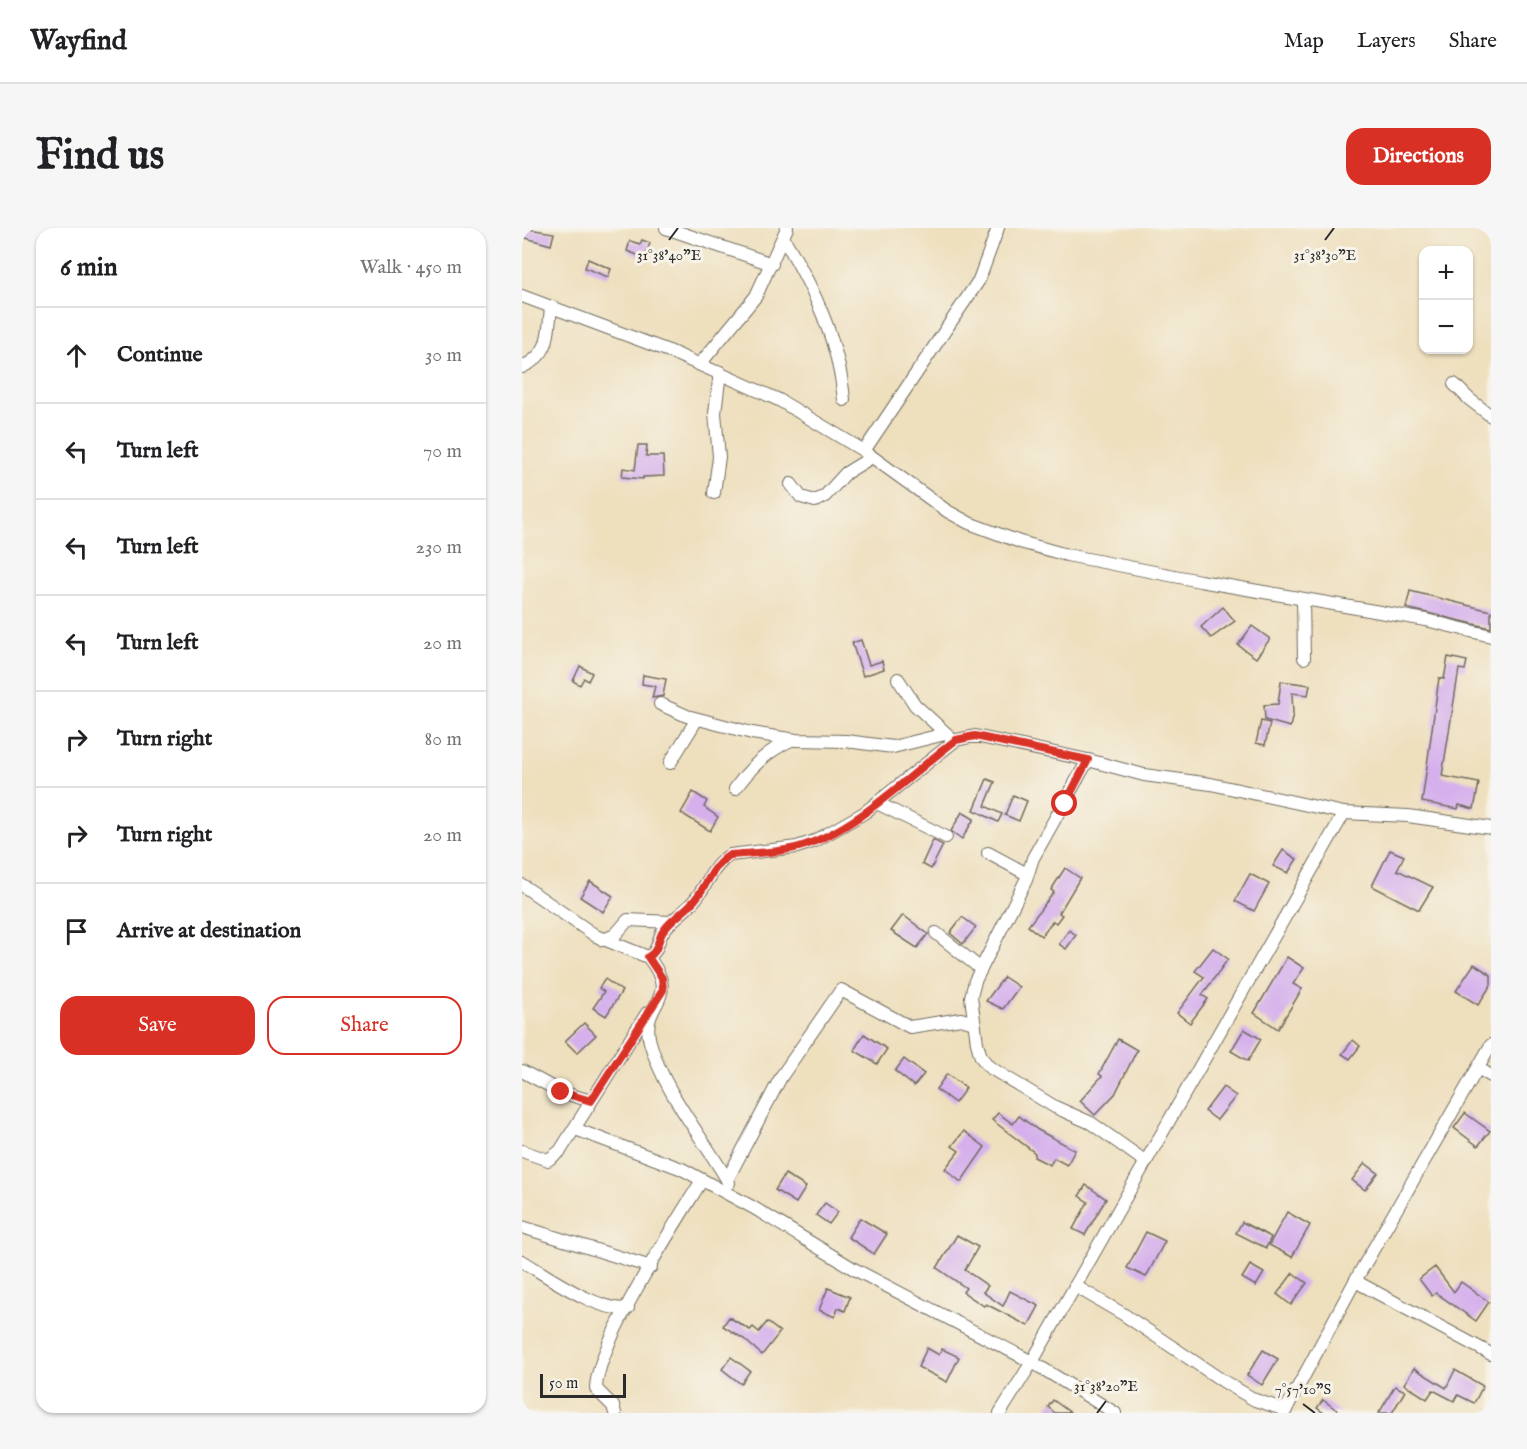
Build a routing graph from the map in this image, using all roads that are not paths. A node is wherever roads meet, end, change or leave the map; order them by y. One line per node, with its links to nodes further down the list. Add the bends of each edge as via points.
1 (666, 228): 4 (street)
2 (998, 228): 13 (street, via 979,280)
3 (785, 232): 4 (street); 11 (street, via 821,307 839,365)
4 (772, 264): 7 (street, via 747,310)
5 (522, 296): 6 (street)
6 (551, 307): 7 (street); 8 (street, via 544,350 539,358)
7 (700, 364): 9 (street)
8 (522, 367)
9 (720, 372): 13 (street, via 779,400); 15 (street, via 715,413 719,457)
10 (1454, 384): 12 (street)
11 (844, 400)
12 (1491, 416)
13 (868, 454): 14 (street, via 825,496 814,501 801,497); 16 (street, via 923,496 969,524 1020,542 1067,555)
14 (791, 484)
15 (714, 493)
16 (1303, 599): 17 (street, via 1426,620); 18 (street)
17 (1491, 636)
18 (1304, 658)
19 (898, 679): 22 (street, via 915,705)
20 (660, 704): 21 (street)
21 (697, 719): 23 (street); 25 (street)
22 (950, 737): 23 (street, via 893,747); 24 (street, via 975,736); 27 (street)
23 (791, 740): 26 (street, via 758,761)
24 (1088, 760): 28 (street, via 1144,775 1211,784); 32 (street)
25 (670, 764)
26 (735, 789)
27 (877, 803): 30 (street); 34 (street, via 815,841 798,847 730,855 722,860 694,901)
28 (1344, 813): 29 (street, via 1408,816); 48 (street)
29 (1491, 828)
30 (946, 837)
31 (988, 853): 32 (street)
32 (1027, 874): 38 (street)
33 (522, 885): 36 (street)
34 (671, 922): 36 (street, via 628,920 615,935); 37 (street, via 656,951)
35 (936, 933): 38 (street)
36 (603, 940): 37 (street)
37 (648, 957): 39 (street, via 662,978)
38 (981, 969): 40 (street, via 971,997)
39 (663, 990): 45 (street); 50 (street, via 647,1023 650,1042 674,1094)
40 (974, 1023): 48 (street, via 979,1050 989,1067 1055,1107 1091,1123); 50 (street, via 962,1019 910,1027 841,990 781,1077)
41 (1491, 1045): 42 (street)
42 (1478, 1068): 44 (street); 55 (street)
43 (522, 1071): 45 (street, via 561,1092)
44 (1491, 1076)
45 (591, 1101): 46 (street)
46 (574, 1129): 47 (street, via 560,1151 548,1160); 49 (street)
47 (522, 1151)
48 (1146, 1162): 56 (street)
49 (702, 1180): 51 (street); 54 (street)
50 (727, 1180): 51 (street)
51 (742, 1202): 59 (street, via 854,1269)
52 (522, 1227): 54 (street)
53 (522, 1261): 57 (street, via 591,1300 620,1310)
54 (651, 1267): 57 (street)
55 (1355, 1281): 58 (street); 60 (street)
56 (1075, 1286): 59 (street); 60 (street, via 1223,1381)
57 (628, 1308): 61 (street, via 596,1385 599,1395 613,1406)
58 (1491, 1354)
59 (1032, 1362): 62 (street); 63 (street)
60 (1285, 1412)
61 (615, 1413)
62 (1000, 1413)
63 (1115, 1413)

